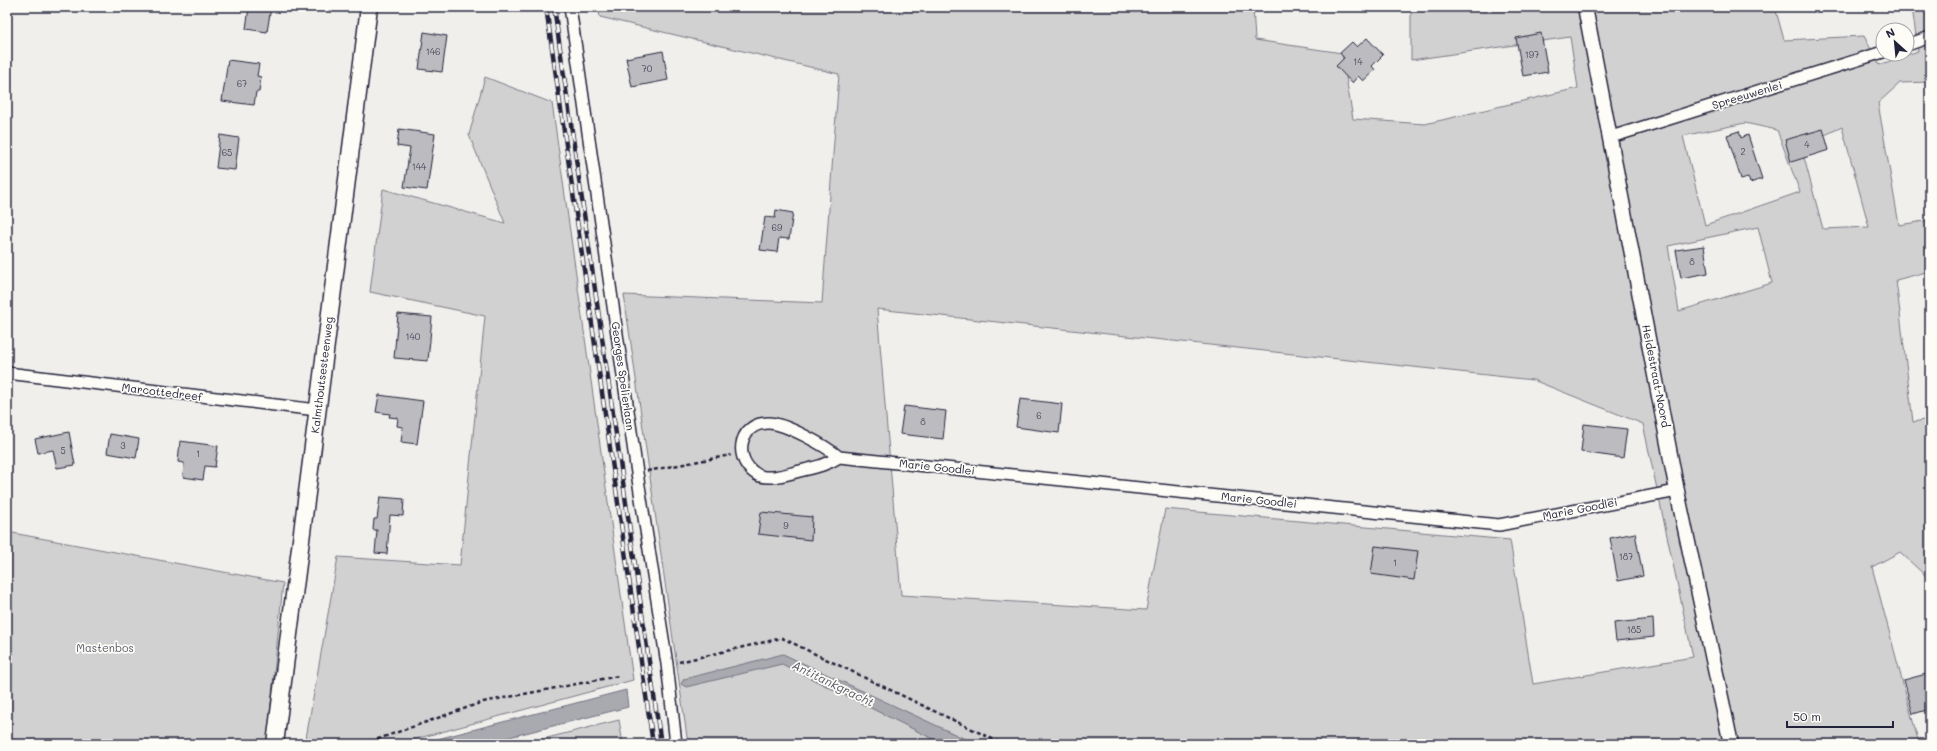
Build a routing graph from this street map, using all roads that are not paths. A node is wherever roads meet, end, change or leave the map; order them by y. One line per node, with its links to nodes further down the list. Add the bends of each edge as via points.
1 (369, 7): 9 (main road, Kalmthoutsesteenweg)
2 (570, 7): 13 (street, Georges Spelierlaan, via 667,664)
3 (1585, 7): 7 (street, Heidestraat-Noord)
4 (1930, 38): 5 (street)
5 (1915, 43)
6 (1875, 55): 7 (street, Spreeuwenlei)
7 (1611, 138): 11 (street, Heidestraat-Noord)
8 (7, 373): 9 (street, Marcottedreef)
9 (317, 410): 12 (main road, Kalmthoutsesteenweg)
10 (839, 458): 10 (street, Marie Goodlei, via 826,447 777,424 757,426 747,433 742,442 741,454 745,465 758,476 774,478 828,464); 11 (street, Marie Goodlei, via 1499,525)
11 (1677, 491): 14 (street, Heidestraat-Noord)
12 (276, 744)
13 (676, 744)
14 (1731, 744)

